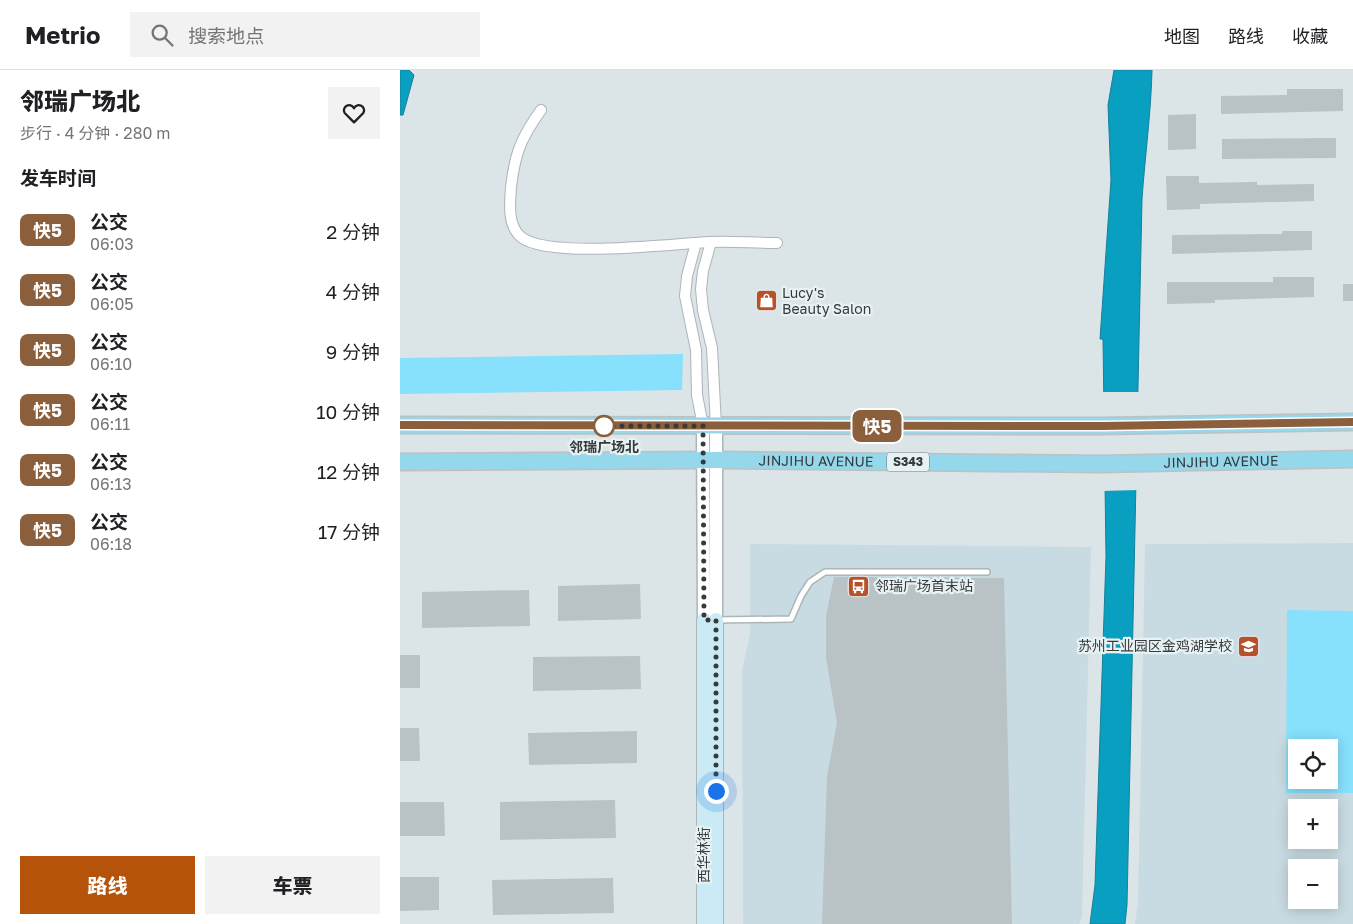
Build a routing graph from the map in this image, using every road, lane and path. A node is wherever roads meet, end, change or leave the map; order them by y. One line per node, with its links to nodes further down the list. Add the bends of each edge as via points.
1 (541, 110): 3 (street, via 526,130 513,168 511,218 514,229 522,237 552,246 587,249)
2 (711, 242): 3 (street); 4 (street); 7 (street, via 701,289 712,348)
3 (696, 243): 7 (street, via 687,276 686,296 696,350 697,395)
4 (777, 243)
5 (1353, 422): 7 (main road, via 1139,426)
6 (400, 425): 7 (main road)
7 (709, 426): 9 (street, 西华林街)
8 (1353, 459): 9 (main road, JINJIHU AVENUE / S343, via 1101,464)
9 (710, 460): 10 (main road, JINJIHU AVENUE / S343); 12 (street, 西华林街)
10 (400, 462)
11 (987, 572): 12 (lane, via 825,572 810,582 791,619)
12 (710, 620): 13 (main road, 西华林街); 14 (main road, 西华林街)
13 (704, 924)
14 (716, 924)

